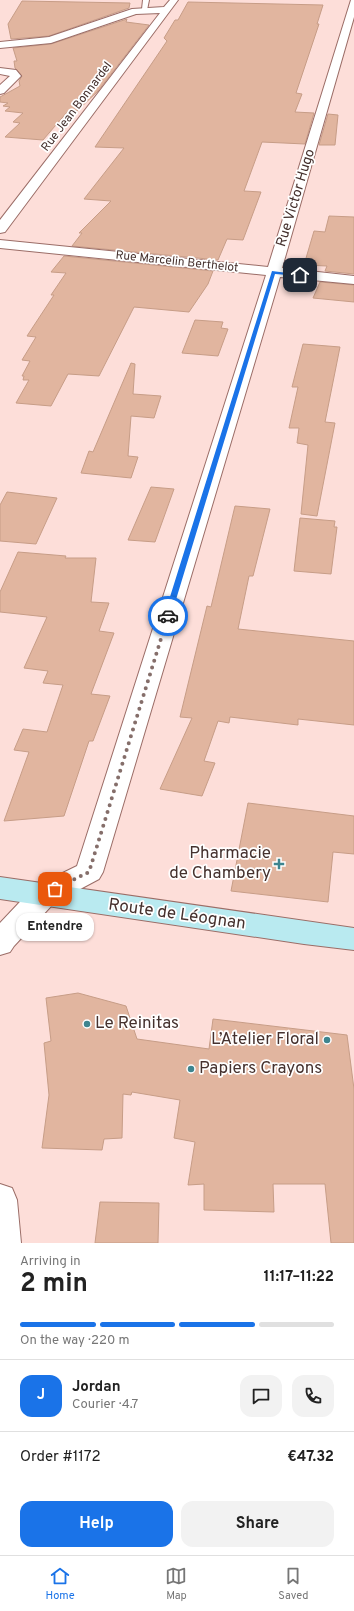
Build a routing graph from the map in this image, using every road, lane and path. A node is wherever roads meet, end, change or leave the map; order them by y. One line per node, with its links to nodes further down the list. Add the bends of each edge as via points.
1 (174, 0): 4 (street, Rue Jean Bonnardel)
2 (354, 2): 10 (street, Rue Victor Hugo)
3 (146, 5): 4 (street); 5 (street, via 51,40)
4 (167, 10): 8 (street, Rue Jean Bonnardel)
5 (0, 45)
6 (0, 71): 7 (street, via 12,72 16,76)
7 (0, 91)
8 (0, 229)
9 (0, 244): 10 (street, Rue Marcelin Berthelot)
10 (274, 272): 11 (street, Rue Marcelin Berthelot); 13 (street, Rue Victor Hugo, via 89,872)
11 (354, 280)
12 (0, 888): 13 (main road, Route de Léognan)
13 (44, 895): 14 (main road, Route de Léognan, via 304,934); 15 (street, Rue Victor Hugo)
14 (354, 939)
15 (0, 944)
16 (0, 1200): 17 (street)
17 (4, 1243)

